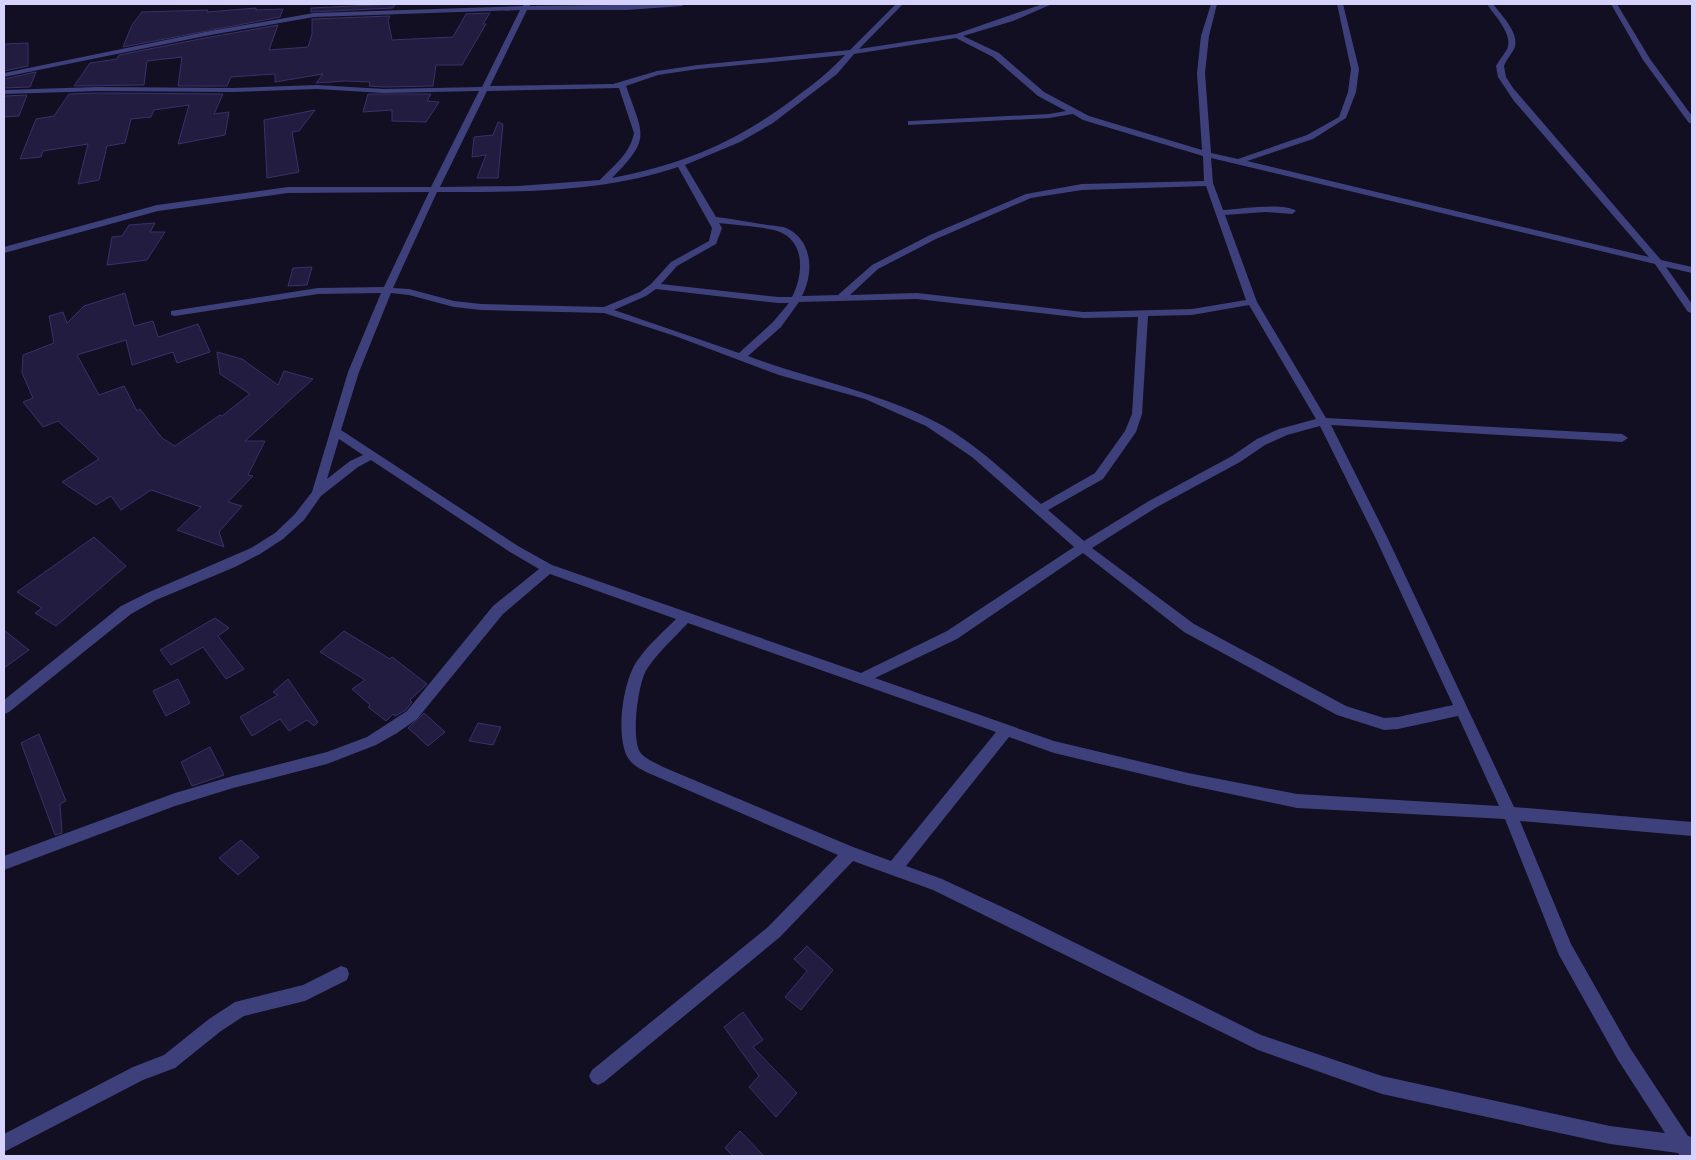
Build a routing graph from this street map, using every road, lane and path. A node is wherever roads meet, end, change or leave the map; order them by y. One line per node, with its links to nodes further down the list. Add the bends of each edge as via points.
1 (682, 4): 8 (street, via 627,8)
2 (900, 4): 10 (street)
3 (1049, 4): 9 (street)
4 (1214, 4): 20 (street, via 1205,36 1201,73)
5 (1340, 4): 21 (street, via 1355,68 1350,100 1342,118 1310,137)
6 (1490, 4): 30 (street, via 1512,43 1512,49 1500,67 1507,84 1540,128)
7 (1614, 4): 15 (street, via 1647,60)
8 (526, 6): 11 (street, via 314,15); 13 (street)
9 (957, 36): 10 (street); 17 (street, via 996,55 1041,94)
10 (852, 52): 12 (street, via 690,68 657,73); 22 (street, via 834,72 770,121 737,140)
11 (4, 75)
12 (622, 85): 13 (street); 23 (street, via 638,137 629,158)
13 (486, 88): 14 (street); 25 (street)
14 (4, 92)
15 (1682, 108): 16 (street); 18 (street)
16 (1692, 108)
17 (1072, 112): 19 (street); 20 (street)
18 (1692, 121)
19 (911, 123)
20 (1206, 154): 21 (street); 24 (street)
21 (1239, 162): 30 (street)
22 (680, 164): 23 (street); 28 (street)
23 (604, 182): 25 (street, via 518,189)
24 (1208, 183): 27 (street); 35 (street, via 1082,187 1029,196 933,237 875,267)
25 (435, 189): 29 (street, via 251,193 157,208); 33 (street)
26 (1292, 211): 27 (street, via 1265,209)
27 (1219, 213): 36 (street)
28 (713, 219): 32 (street, via 717,228 713,242 674,264); 34 (street, via 775,228 793,236 803,250 807,266)
29 (4, 250)
30 (1658, 262): 31 (street); 38 (street)
31 (1692, 270)
32 (654, 286): 34 (street, via 756,298); 37 (street)
33 (388, 290): 37 (street, via 481,307); 39 (street, via 309,292); 43 (street, via 360,356)
34 (797, 298): 35 (street); 41 (street, via 787,314)
35 (841, 298): 40 (street, via 917,296 1083,315)
36 (1252, 302): 40 (street, via 1192,312); 42 (street)
37 (605, 310): 41 (street)
38 (1692, 310)
39 (175, 313)
40 (1143, 315): 47 (street, via 1137,414 1130,432 1099,476)
41 (740, 358): 47 (street, via 869,397 930,423 976,454)
42 (1323, 421): 44 (street); 48 (street, via 1261,442); 53 (street)
43 (336, 432): 45 (street); 46 (street)
44 (1622, 438)
45 (372, 456): 46 (street, via 354,464); 49 (street)
46 (317, 493): 52 (street, via 302,516 280,536 255,553 148,597 126,610)
47 (1040, 510): 48 (street)
48 (1084, 548): 51 (street, via 1046,570 952,635); 53 (street, via 1189,628 1342,711 1384,724)
49 (548, 568): 50 (street); 58 (street, via 498,610 412,715 376,739 172,801)
50 (686, 617): 51 (street); 57 (street, via 640,667 630,728 632,751 639,760 658,771)
51 (861, 679): 54 (street)
52 (4, 708)
53 (1461, 709): 55 (street)
54 (1006, 730): 55 (street, via 1054,747 1297,801); 59 (street)
55 (1510, 813): 56 (street); 63 (street, via 1564,949 1624,1054)
56 (1692, 829)
57 (850, 853): 59 (street); 61 (street, via 774,932)
58 (4, 863)
59 (894, 869): 63 (street, via 937,884 1010,918 1267,1045 1382,1085)
60 (341, 974): 62 (street, via 305,993 242,1008 169,1062 139,1073)
61 (598, 1076)
62 (4, 1143)
63 (1688, 1149)

